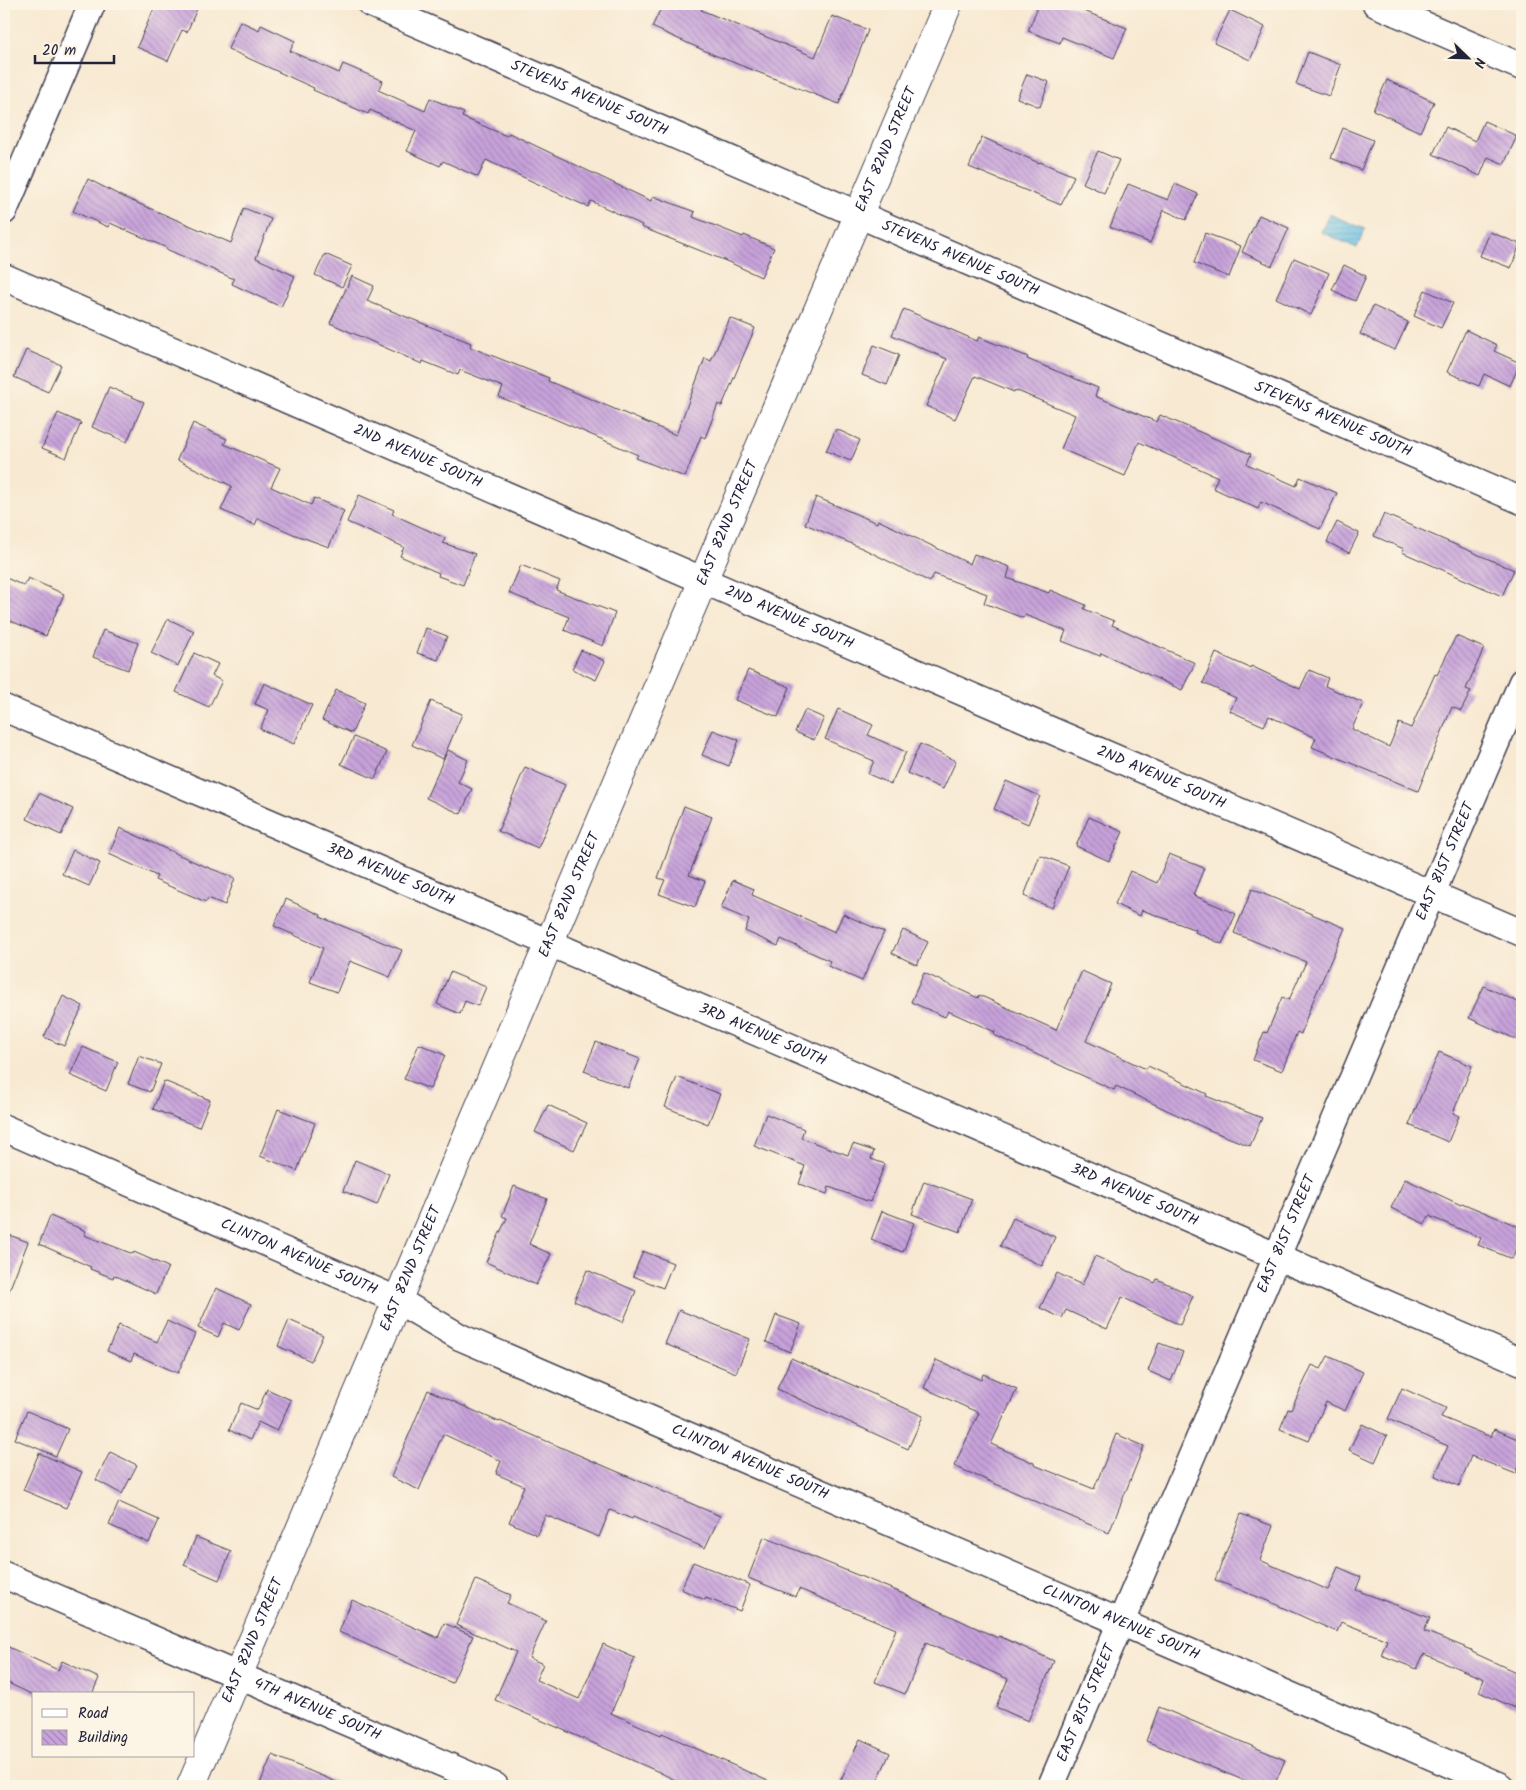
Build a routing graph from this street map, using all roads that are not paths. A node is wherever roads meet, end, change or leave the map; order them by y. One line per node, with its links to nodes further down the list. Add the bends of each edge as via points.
1 (92, 4): 6 (street)
2 (371, 4): 7 (street, STEVENS AVENUE SOUTH)
3 (948, 4): 7 (street, EAST 82ND STREET)
4 (1376, 4): 5 (street)
5 (1522, 66)
6 (4, 211)
7 (858, 215): 9 (street, STEVENS AVENUE SOUTH); 10 (street, EAST 82ND STREET)
8 (4, 277): 10 (street, 2ND AVENUE SOUTH)
9 (1522, 501)
10 (702, 580): 13 (street, 2ND AVENUE SOUTH); 15 (street, EAST 82ND STREET)
11 (1522, 682): 13 (street, EAST 81ST STREET)
12 (4, 708): 15 (street, 3RD AVENUE SOUTH)
13 (1431, 895): 14 (street, 2ND AVENUE SOUTH); 17 (street, EAST 81ST STREET)
14 (1522, 933)
15 (548, 943): 17 (street, 3RD AVENUE SOUTH); 18 (street, EAST 82ND STREET)
16 (4, 1128): 18 (street, CLINTON AVENUE SOUTH)
17 (1277, 1256): 19 (street, 3RD AVENUE SOUTH); 21 (street, EAST 81ST STREET)
18 (397, 1300): 21 (street, CLINTON AVENUE SOUTH, via 460,1337); 22 (street, EAST 82ND STREET)
19 (1522, 1362)
20 (4, 1575): 22 (street, 4TH AVENUE SOUTH)
21 (1121, 1622): 25 (street, EAST 81ST STREET); 26 (street, CLINTON AVENUE SOUTH)
22 (237, 1676): 23 (street, EAST 82ND STREET); 24 (street, 4TH AVENUE SOUTH)
23 (191, 1786)
24 (494, 1786)
25 (1051, 1786)
26 (1500, 1786)

